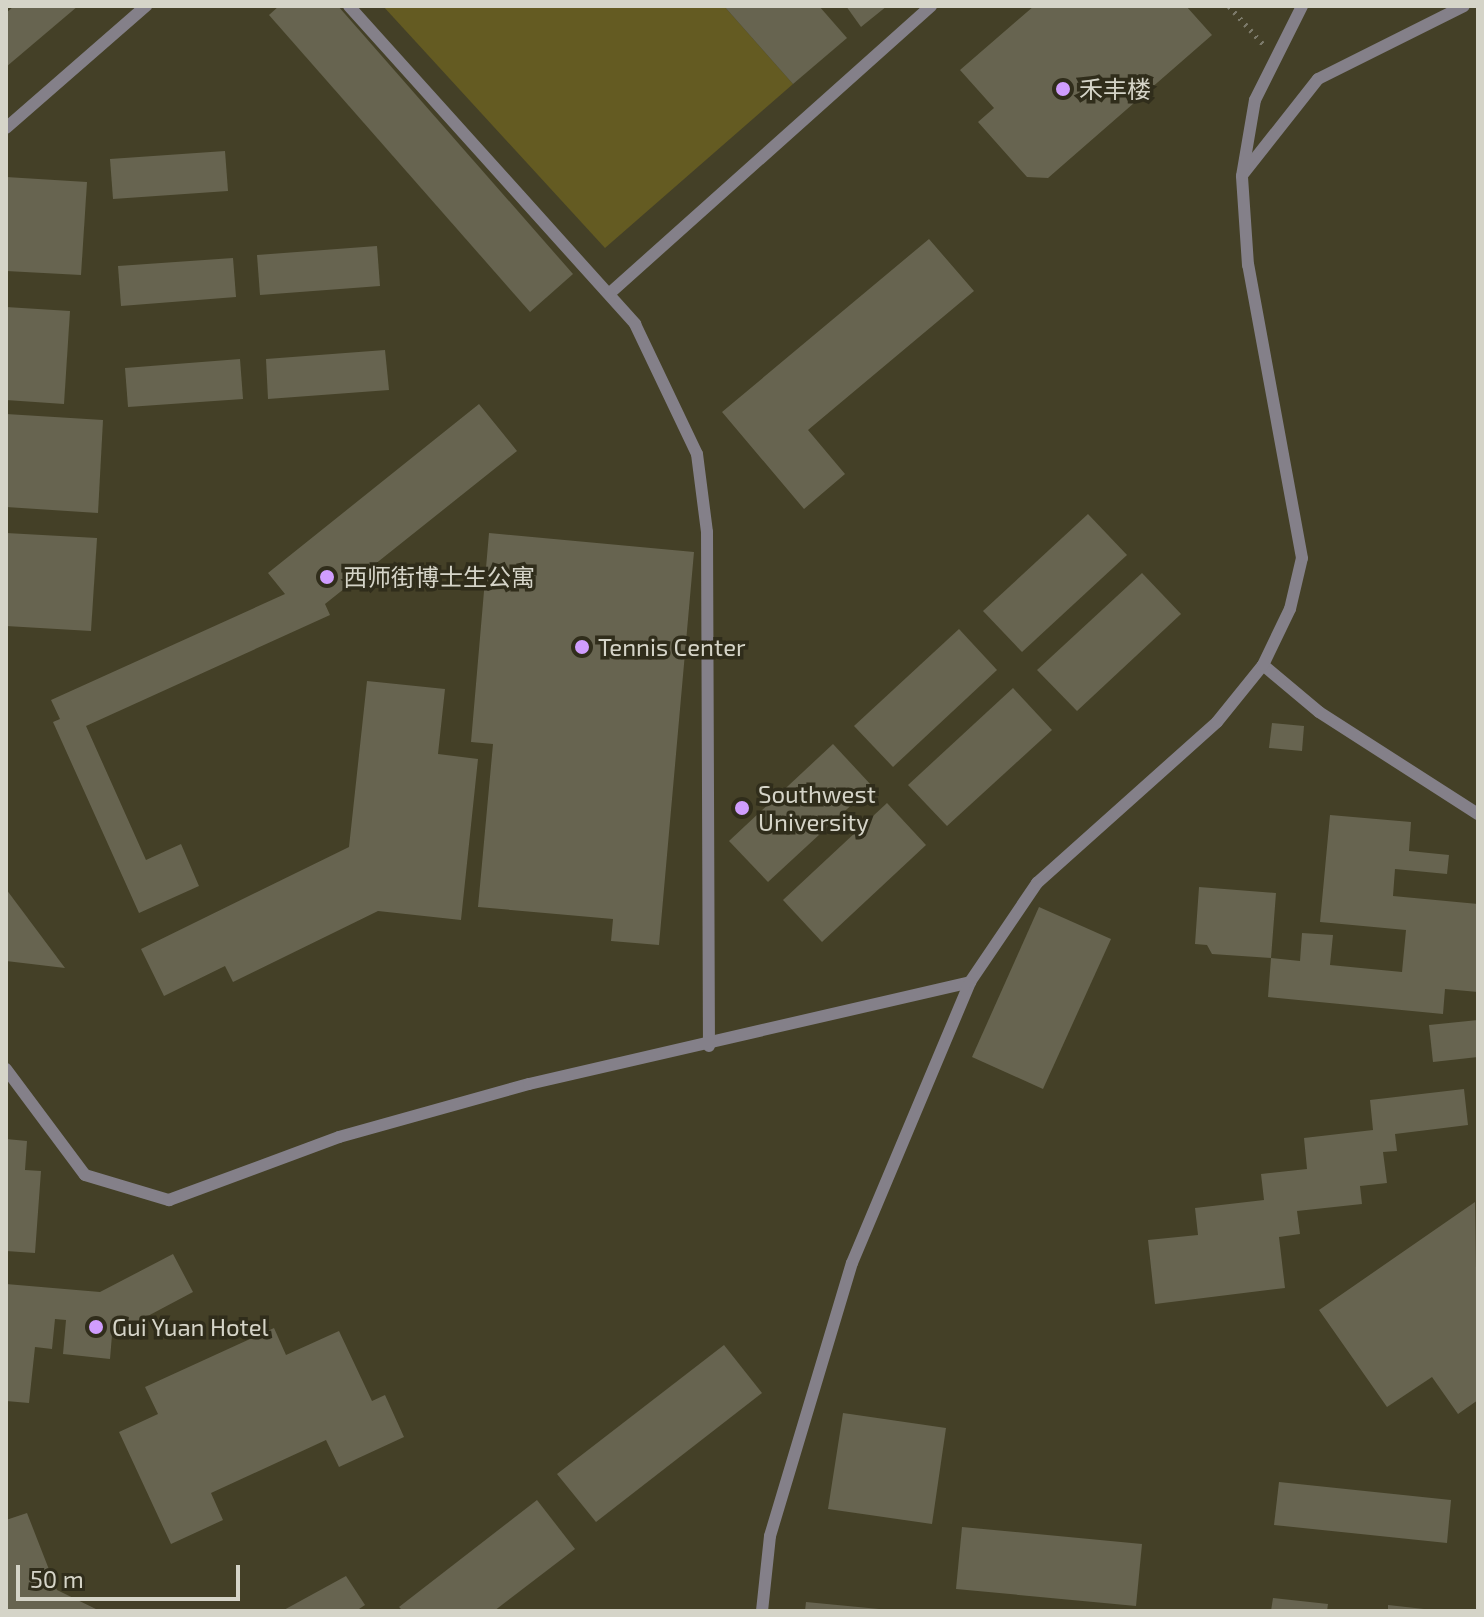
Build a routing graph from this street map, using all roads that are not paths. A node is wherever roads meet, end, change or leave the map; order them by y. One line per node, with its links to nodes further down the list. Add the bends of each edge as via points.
1 (146, 6): 6 (lane)
2 (349, 6): 8 (lane)
3 (931, 6): 8 (lane)
4 (1302, 6): 7 (lane, via 1255,100)
5 (1464, 6): 7 (lane, via 1318,79)
6 (6, 128)
7 (1242, 176): 9 (lane, via 1248,265 1302,558 1290,609)
8 (610, 293): 12 (lane, via 668,380 697,454 707,532)
9 (1263, 665): 10 (lane, via 1319,712); 11 (lane, via 1217,722 1037,883)
10 (1478, 814)
11 (970, 982): 12 (lane); 14 (lane, via 843,1291 770,1536)
12 (709, 1046): 13 (lane, via 529,1084 354,1133 169,1200 85,1175)
13 (6, 1069)
14 (762, 1611)

